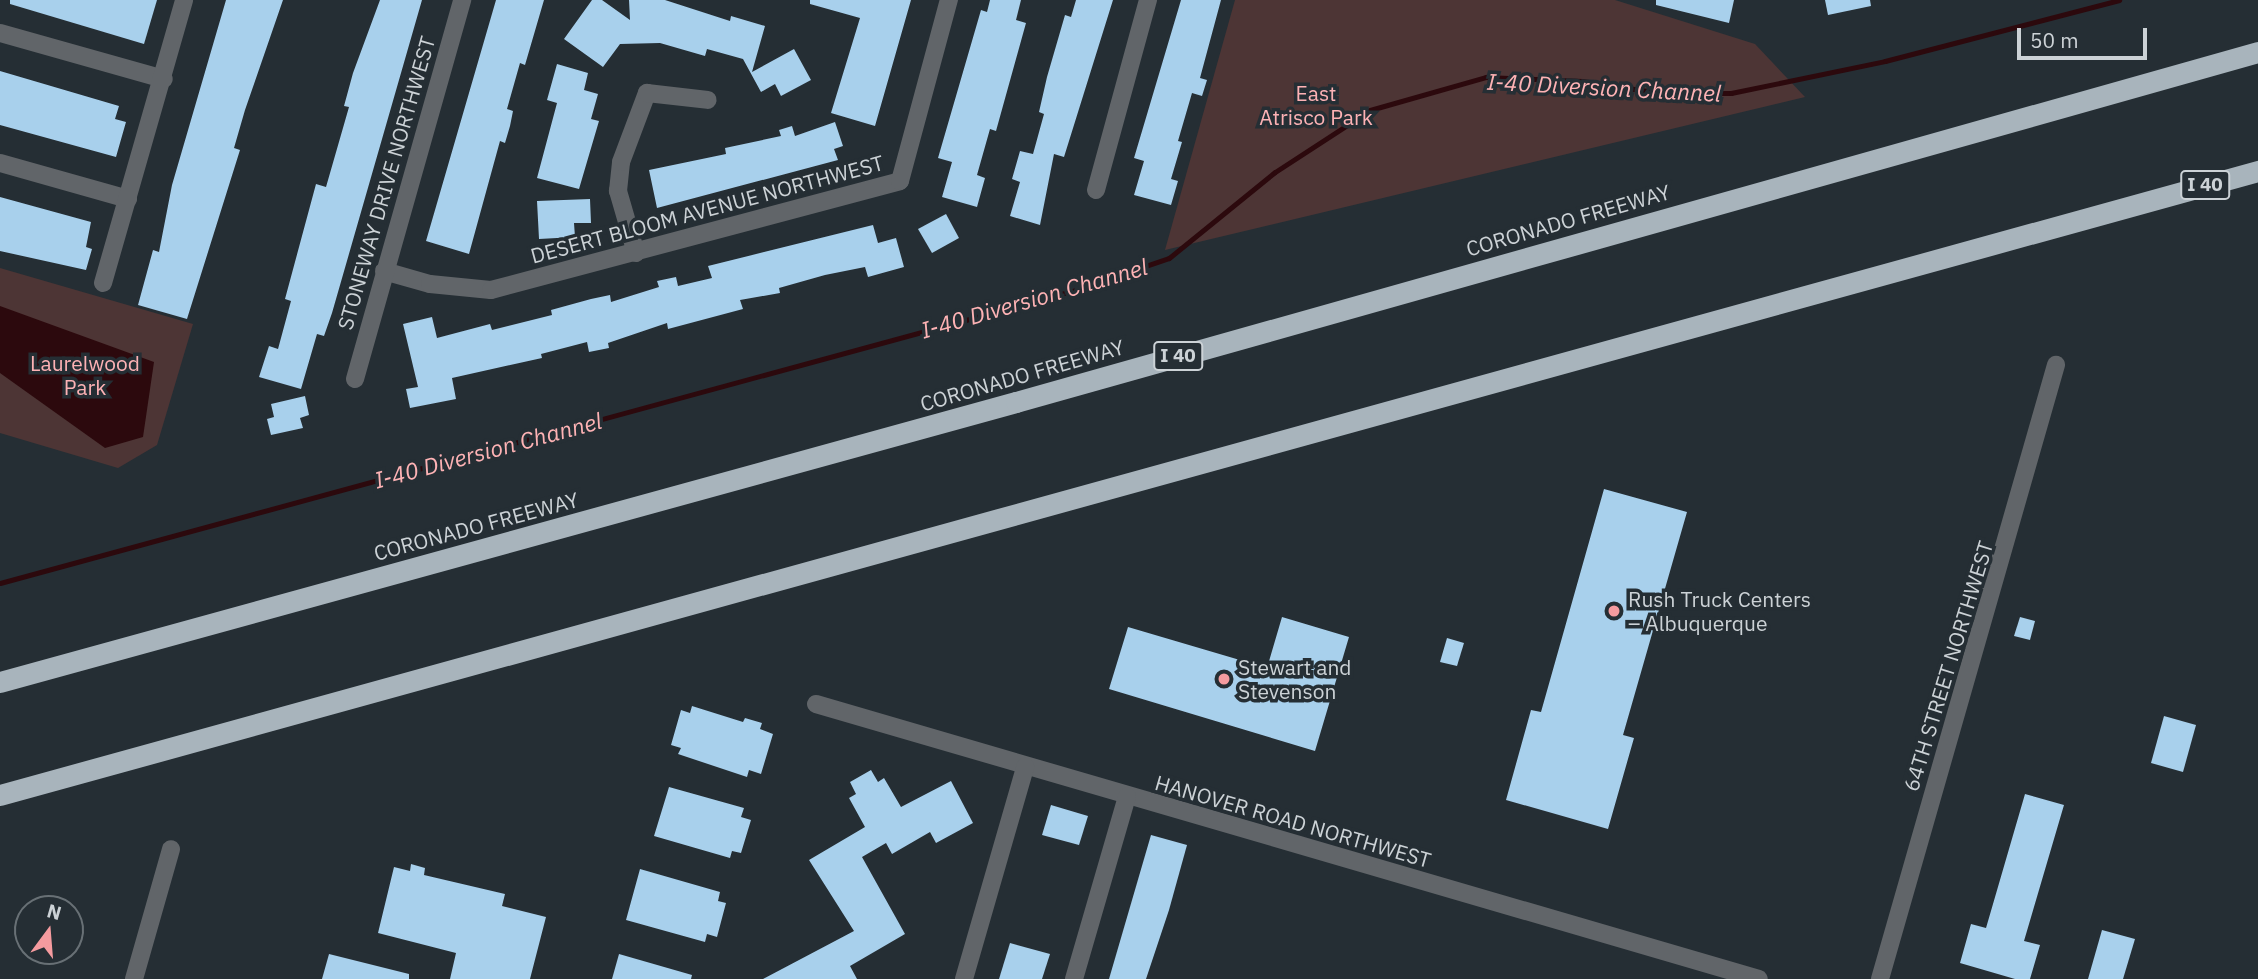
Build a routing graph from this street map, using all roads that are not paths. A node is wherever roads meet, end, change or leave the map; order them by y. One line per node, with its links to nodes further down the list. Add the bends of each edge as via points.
1 (184, 0): 7 (street)
2 (462, 0): 14 (street, STONEWAY DRIVE NORTHWEST)
3 (948, 0): 13 (street, DESERT BLOOM AVENUE NORTHWEST, via 900,181)
4 (1148, 0): 11 (street)
5 (0, 33): 7 (street)
6 (2258, 52): 18 (highway, CORONADO FREEWAY / I 40)
7 (164, 79): 12 (street)
8 (708, 100): 13 (street, via 647,93 621,162 618,191)
9 (0, 163): 12 (street)
10 (2258, 170): 21 (highway, I 40)
11 (1096, 190)
12 (128, 199): 15 (street)
13 (636, 253): 14 (street, DESERT BLOOM AVENUE NORTHWEST, via 491,290 430,284)
14 (384, 271): 17 (street, STONEWAY DRIVE NORTHWEST)
15 (103, 283)
16 (2056, 365): 28 (street, 64TH STREET NORTHWEST)
17 (355, 379)
18 (0, 682)
19 (816, 704): 20 (street, HANOVER ROAD NORTHWEST)
20 (1025, 767): 22 (street, HANOVER ROAD NORTHWEST); 25 (street)
21 (0, 795)
22 (1127, 797): 26 (street); 27 (street, HANOVER ROAD NORTHWEST)
23 (171, 849): 24 (street)
24 (134, 979)
25 (964, 979)
26 (1074, 979)
27 (1759, 979)
28 (1880, 979)

